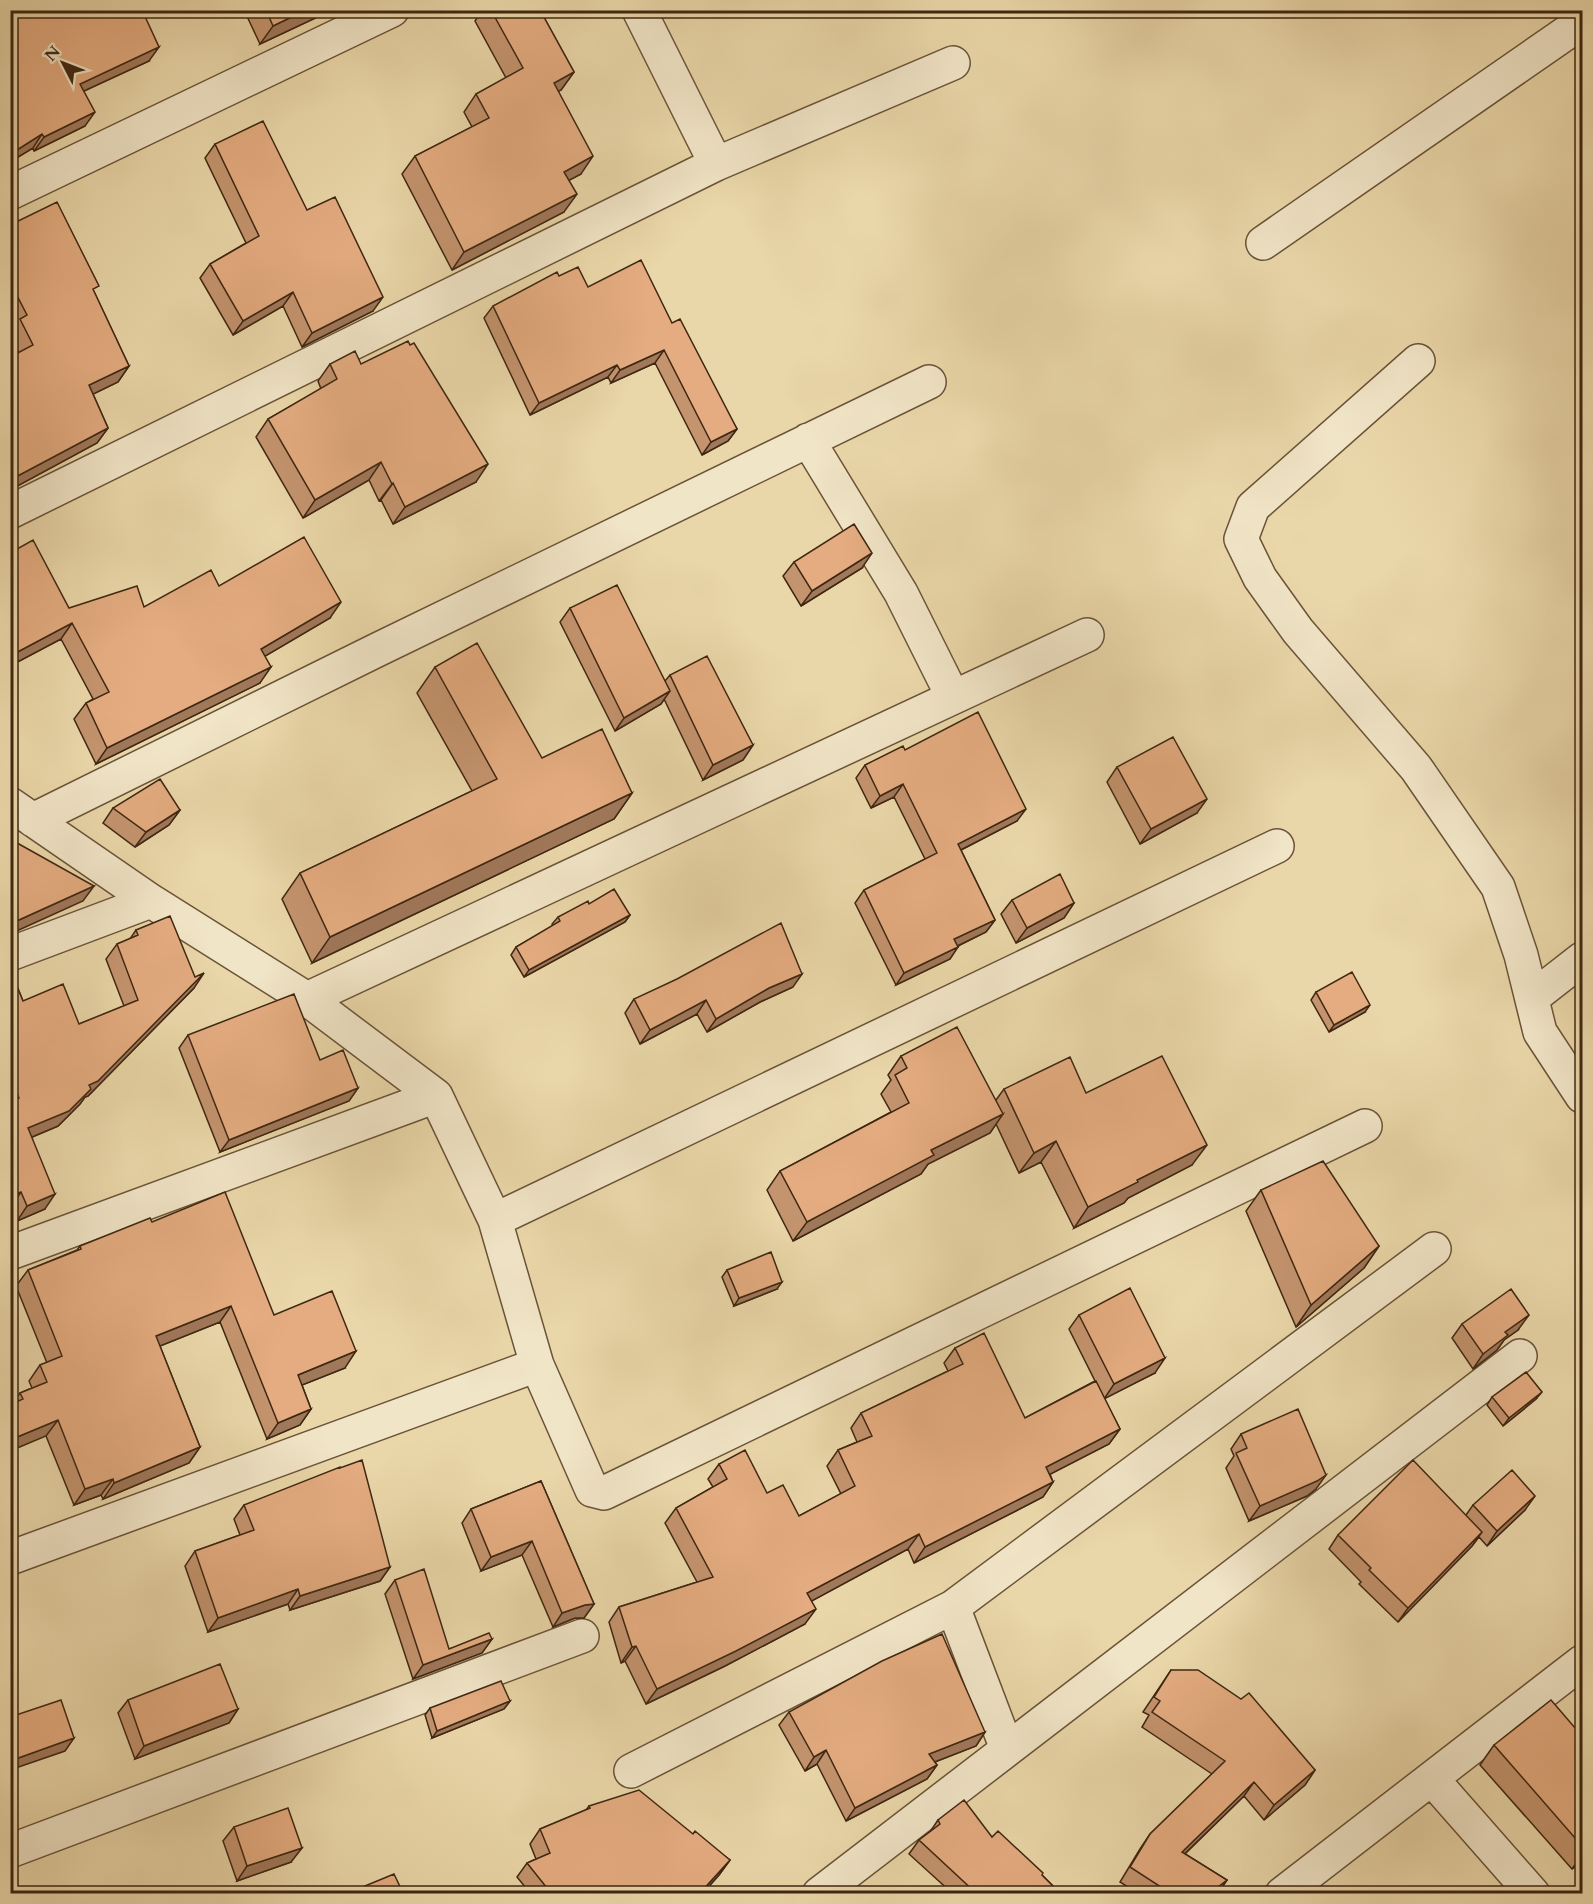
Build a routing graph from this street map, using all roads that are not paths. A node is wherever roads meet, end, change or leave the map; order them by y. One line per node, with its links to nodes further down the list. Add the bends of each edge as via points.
1 (392, 10): 6 (street)
2 (639, 10): 5 (street)
3 (1582, 22): 7 (street)
4 (953, 63): 5 (street)
5 (716, 164): 11 (street)
6 (10, 193)
7 (1263, 243)
8 (1418, 361): 19 (street, via 1253,507 1241,539 1272,596 1416,768 1498,886)
9 (929, 382): 10 (street)
10 (808, 440): 13 (street, via 902,593); 14 (street)
11 (10, 512)
12 (1087, 634): 13 (street)
13 (953, 697): 20 (street)
14 (22, 812): 16 (street)
15 (1276, 846): 24 (street)
16 (151, 901): 17 (street); 20 (street)
17 (10, 954)
18 (1582, 959): 19 (street)
19 (1532, 998): 22 (street, via 1540,1032)
20 (307, 999): 21 (street)
21 (436, 1096): 24 (street); 26 (street)
22 (1582, 1096)
23 (1365, 1126): 28 (street, via 604,1493 592,1490)
24 (495, 1220): 28 (street)
25 (1434, 1249): 30 (street)
26 (10, 1253)
27 (1520, 1356): 33 (street)
28 (537, 1365): 29 (street)
29 (10, 1558)
30 (953, 1607): 33 (street); 34 (street)
31 (582, 1636): 36 (street)
32 (1582, 1662): 35 (street)
33 (1007, 1749): 37 (street)
34 (631, 1771)
35 (1432, 1779): 38 (street); 39 (street)
36 (10, 1851)
37 (819, 1893)
38 (1282, 1893)
39 (1533, 1893)

